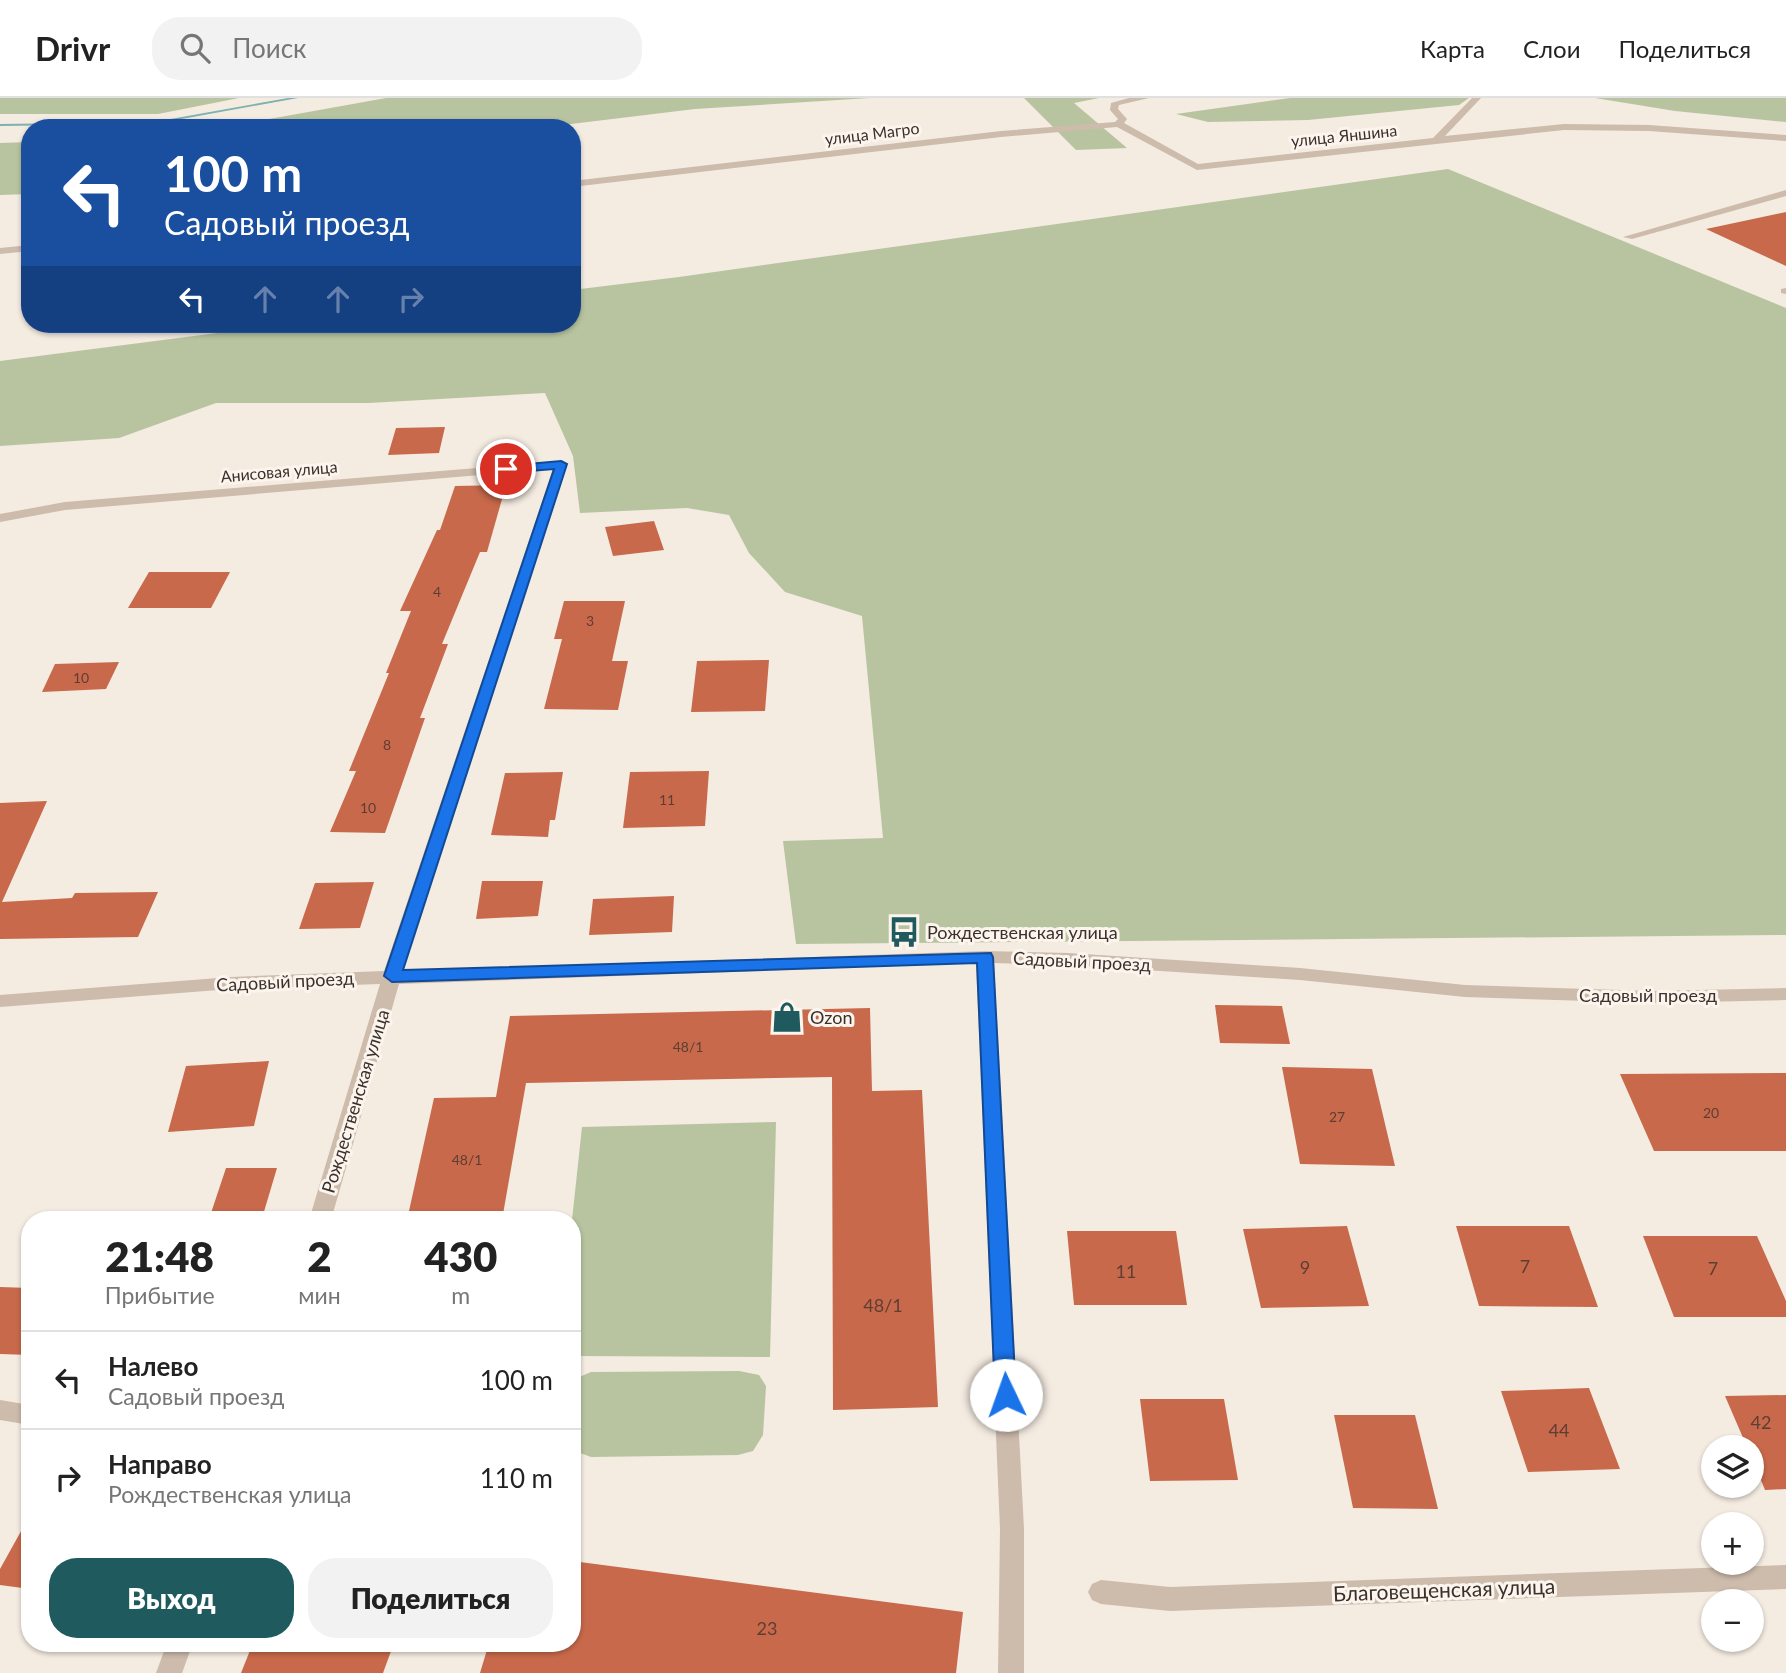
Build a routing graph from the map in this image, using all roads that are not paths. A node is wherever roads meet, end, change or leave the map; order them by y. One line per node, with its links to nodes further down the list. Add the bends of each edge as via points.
1 (1145, 98): 3 (street, via 1115,103 1114,110 1123,119)
2 (1477, 98): 5 (street)
3 (1118, 124): 5 (street, улица Яншина, via 1197,167); 6 (street, улица Магро)
4 (1786, 138): 5 (street, улица Яншина, via 1564,127)
5 (1436, 140)
6 (581, 183)
7 (1786, 193): 8 (street)
8 (1628, 237)
9 (21, 249): 10 (street)
10 (0, 251)
11 (561, 464): 12 (street, Анисовая улица, via 65,506); 14 (street, Рождественская улица)
12 (0, 517)
13 (985, 957): 14 (street, Садовый проезд); 15 (street, Садовый проезд, via 1300,974 1465,991 1652,997); 24 (street, via 1012,1529)
14 (392, 976): 16 (street, Садовый проезд); 17 (street, Рождественская улица)
15 (1786, 994)
16 (0, 1001)
17 (323, 1211)
18 (0, 1410): 19 (street)
19 (21, 1414)
20 (1786, 1577): 21 (street, Благовещенская улица, via 1170,1598)
21 (1101, 1591)
22 (177, 1652): 23 (street)
23 (169, 1673)
24 (1011, 1673)

